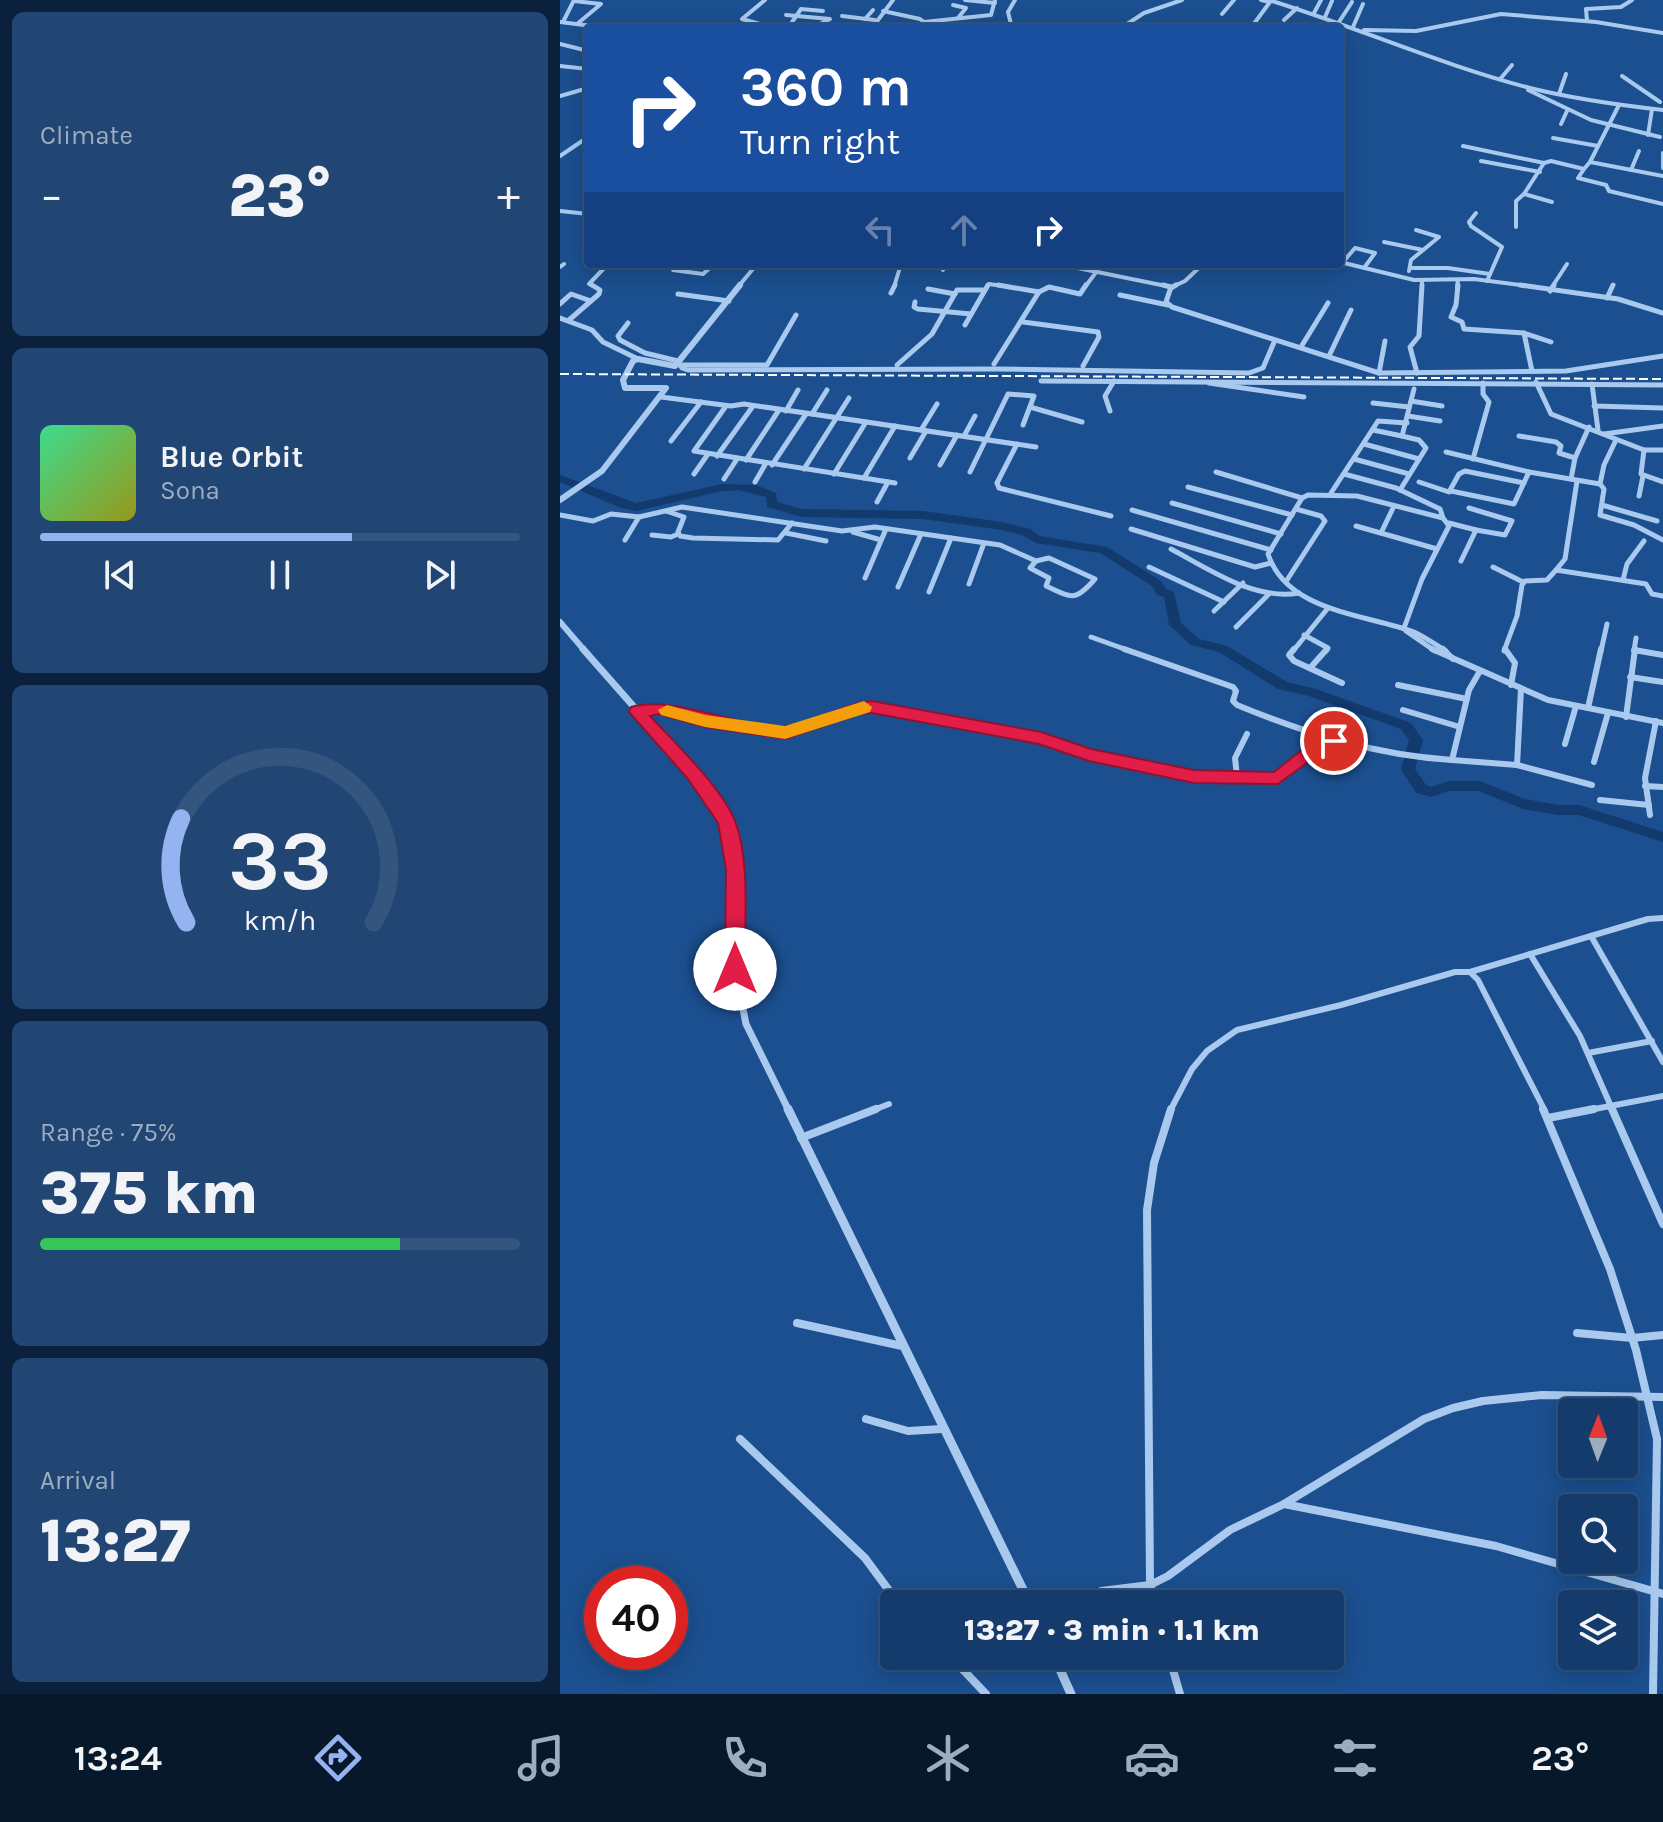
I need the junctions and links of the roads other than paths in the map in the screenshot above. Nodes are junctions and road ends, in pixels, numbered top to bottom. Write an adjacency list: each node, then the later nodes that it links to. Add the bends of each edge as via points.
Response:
1 (574, 0): 19 (street); 38 (street, via 601,4)
2 (765, 0): 39 (street, via 742,19)
3 (893, 0): 24 (street)
4 (965, 0): 11 (street)
5 (1015, 0): 44 (street, via 1008,9)
6 (1182, 0): 45 (street)
7 (1234, 0): 26 (street)
8 (1261, 0): 12 (street)
9 (1321, 0): 25 (street)
10 (1632, 0): 34 (street, via 1621,7 1586,9)
11 (995, 1): 31 (street, via 991,15)
12 (1270, 1): 20 (street); 46 (street)
13 (1332, 1): 30 (street)
14 (1352, 2): 37 (street)
15 (802, 3): 21 (street)
16 (1363, 4): 48 (street)
17 (953, 5): 31 (street, via 966,8)
18 (560, 8): 19 (street)
19 (571, 8): 35 (street)
20 (1297, 8): 25 (street); 33 (street)
21 (801, 9): 23 (street); 28 (street)
22 (873, 10): 32 (street)
23 (823, 11)
24 (883, 11): 36 (street); 43 (street)
25 (1314, 13): 30 (street)
26 (1222, 14)
27 (786, 15): 28 (street)
28 (796, 16): 40 (street); 41 (street, via 830,19)
29 (842, 16): 32 (street)
30 (1325, 17): 37 (street)
31 (958, 18): 36 (street)
32 (865, 19): 43 (street)
33 (1284, 20)
34 (1587, 21): 49 (street, via 1498,14 1421,30); 50 (street)
35 (561, 22): 38 (street)
36 (924, 22)
37 (1339, 22): 48 (street)
38 (577, 24): 47 (street)
39 (760, 24)
40 (791, 24)
41 (820, 24)
42 (843, 24): 43 (street)
43 (874, 24)
44 (1011, 24)
45 (1127, 24)
46 (1254, 24)
47 (584, 25)
48 (1353, 27): 49 (street)
49 (1360, 30): 58 (street)
50 (1663, 33)
51 (560, 44): 52 (street)
52 (584, 50)
53 (1512, 65): 58 (street)
54 (560, 66): 55 (street)
55 (584, 69)
56 (1566, 74): 63 (street)
57 (1622, 76): 65 (street)
58 (1501, 78): 59 (street)
59 (1522, 85): 63 (street); 69 (street)
60 (568, 87): 61 (street)
61 (584, 89)
62 (584, 90): 64 (street)
63 (1559, 94): 66 (street)
64 (560, 96)
65 (1661, 102): 67 (street)
66 (1619, 105): 67 (street); 71 (street)
67 (1654, 109): 68 (street); 72 (street)
68 (1663, 110)
69 (1567, 111): 70 (street); 71 (street)
70 (1561, 124)
71 (1609, 125): 72 (street); 77 (street)
72 (1648, 135): 73 (street)
73 (1660, 137)
74 (1553, 138): 77 (street)
75 (584, 140): 80 (street)
76 (1463, 146): 83 (street)
77 (1598, 146): 82 (street)
78 (1639, 151): 86 (street)
79 (1663, 153): 84 (street)
80 (560, 156)
81 (1481, 161): 87 (street)
82 (1590, 162): 85 (street); 86 (street)
83 (1544, 163): 85 (street); 87 (street)
84 (1663, 168)
85 (1584, 169): 91 (street, via 1578,178)
86 (1631, 170): 88 (street)
87 (1540, 172): 89 (street)
88 (1663, 176)
89 (1524, 194): 90 (street); 95 (street, via 1516,201)
90 (1552, 202)
91 (1663, 204)
92 (562, 208): 93 (street)
93 (584, 213)
94 (1476, 213): 112 (street, via 1471,226 1502,247)
95 (1516, 227)
96 (1416, 230): 98 (street, via 1438,236)
97 (1384, 242): 98 (street)
98 (1425, 250): 109 (street, via 1411,260)
99 (1344, 260): 108 (street, via 1359,247 1375,253)
100 (1344, 263): 108 (street)
101 (1567, 264): 120 (street)
102 (604, 268): 127 (street, via 589,284 600,292)
103 (710, 268): 110 (street, via 703,274)
104 (754, 268): 128 (street)
105 (901, 268): 122 (street)
106 (1090, 268): 111 (street)
107 (1199, 268): 117 (street)
108 (1364, 268): 113 (street)
109 (1410, 268): 112 (street, via 1448,268); 113 (street)
110 (673, 270)
111 (1097, 271): 117 (street); 121 (street, via 1080,294 1045,287)
112 (1489, 278): 114 (street); 120 (street)
113 (1409, 279): 115 (street)
114 (1458, 280): 115 (street); 143 (street, via 1451,317 1464,329)
115 (1422, 281): 157 (street, via 1419,336 1410,347)
116 (1613, 285): 126 (street)
117 (1171, 288): 132 (street)
118 (928, 289): 124 (street)
119 (983, 290): 121 (street, via 992,284); 124 (street, via 961,288); 136 (street)
120 (1550, 291): 126 (street)
121 (1039, 292): 140 (street)
122 (891, 293)
123 (678, 294): 128 (street)
124 (955, 294): 134 (street)
125 (1120, 295): 132 (street)
126 (1607, 298): 135 (street)
127 (591, 301): 131 (street, via 571,294); 139 (street)
128 (729, 301): 151 (street)
129 (915, 302): 134 (street, via 918,309)
130 (1328, 303): 147 (street)
131 (560, 304)
132 (1168, 305): 144 (street)
133 (1351, 310): 148 (street)
134 (945, 312): 136 (street); 153 (street, via 932,334)
135 (1663, 313)
136 (971, 314): 142 (street)
137 (796, 315): 151 (street, via 767,365)
138 (560, 318): 139 (street)
139 (569, 320): 150 (street)
140 (1023, 322): 152 (street); 154 (street, via 1098,332)
141 (628, 323): 151 (street, via 620,340)
142 (965, 325)
143 (1524, 333): 146 (street); 155 (street)
144 (1275, 340): 147 (street); 151 (street, via 1263,368 1249,373 688,370)
145 (1385, 341): 156 (street)
146 (1551, 342)
147 (1301, 347): 148 (street)
148 (1329, 356): 156 (street)
149 (1663, 356): 155 (street, via 1579,370)
150 (638, 359): 151 (street); 168 (street, via 627,371 625,388 666,387)
151 (679, 363)
152 (994, 364)
153 (897, 365)
154 (1083, 366)
155 (1532, 371): 157 (street)
156 (1379, 373): 157 (street)
157 (1417, 373)
158 (1199, 380): 160 (street); 162 (street); 169 (street)
159 (1041, 381): 160 (street)
160 (1114, 381): 182 (street, via 1105,396)
161 (1536, 382): 162 (street); 163 (street); 194 (street, via 1551,414)
162 (1483, 383): 217 (street, via 1489,402)
163 (1592, 384): 164 (street); 178 (street)
164 (1663, 385)
165 (1414, 389): 174 (street)
166 (798, 390): 181 (street)
167 (827, 390): 183 (street)
168 (661, 397): 171 (street); 244 (street, via 602,471)
169 (1304, 397)
170 (849, 398): 186 (street)
171 (701, 402): 175 (street); 203 (street)
172 (1373, 403): 174 (street)
173 (937, 404): 195 (street)
174 (1410, 404): 177 (street); 185 (street)
175 (726, 406): 176 (street); 210 (street, via 694,451)
176 (753, 406): 181 (street); 211 (street)
177 (1442, 406)
178 (1594, 406): 180 (street); 197 (street)
179 (1030, 407): 189 (street); 191 (street); 201 (street, via 1032,394 1006,395)
180 (1663, 408)
181 (782, 410): 183 (street); 218 (street)
182 (1110, 411)
183 (809, 414): 186 (street); 219 (street)
184 (975, 416): 198 (street)
185 (1408, 416): 187 (street); 190 (street)
186 (836, 418): 188 (street); 221 (street)
187 (1440, 421)
188 (866, 422): 192 (street); 226 (street)
189 (1082, 422)
190 (1407, 423): 196 (street, via 1378,421); 199 (street)
191 (1023, 425)
192 (895, 426): 195 (street); 230 (street)
193 (1663, 426): 197 (street)
194 (1589, 427): 197 (street); 213 (street)
195 (924, 430): 198 (street); 212 (street)
196 (1373, 430): 199 (street); 205 (street)
197 (1601, 432): 202 (street)
198 (960, 436): 201 (street); 220 (street)
199 (1402, 436): 216 (street, via 1424,443)
200 (1519, 436): 213 (street, via 1556,442 1559,453)
201 (984, 439): 204 (street); 222 (street)
202 (1616, 440): 207 (street); 237 (street)
203 (671, 441)
204 (1017, 444): 206 (street); 254 (street, via 999,488)
205 (1364, 444): 215 (street); 216 (street)
206 (1036, 447)
207 (1644, 450): 208 (street); 229 (street)
208 (1663, 450)
209 (1446, 452): 217 (street)
210 (708, 454): 211 (street); 225 (street)
211 (717, 456): 214 (street)
212 (910, 458)
213 (1575, 458): 232 (street)
214 (737, 459): 218 (street); 231 (street)
215 (1354, 459): 227 (street); 228 (street)
216 (1419, 459): 228 (street)
217 (1473, 459): 224 (street)
218 (746, 460): 219 (street)
219 (769, 464): 221 (street); 233 (street)
220 (940, 465)
221 (804, 469): 226 (street)
222 (970, 472)
223 (1216, 472): 243 (street)
224 (1529, 472): 232 (street); 236 (street)
225 (694, 474)
226 (834, 474): 230 (street)
227 (1344, 474): 239 (street); 241 (street)
228 (1409, 474): 239 (street)
229 (1643, 476): 235 (street); 242 (street)
230 (864, 478): 245 (street, via 891,482)
231 (724, 479)
232 (1574, 480): 237 (street); 286 (street, via 1565,559)
233 (755, 482)
234 (1419, 482): 240 (street)
235 (1663, 482)
236 (1524, 483): 240 (street, via 1465,471); 240 (street, via 1514,504)
237 (1600, 484): 247 (street)
238 (1188, 487): 252 (street)
239 (1400, 490): 256 (street, via 1440,509)
240 (1451, 491)
241 (1331, 493): 243 (street); 248 (street)
242 (1639, 496)
243 (1302, 498): 252 (street)
244 (560, 499)
245 (877, 502)
246 (1172, 503): 269 (street)
247 (1602, 505): 257 (street); 274 (street, via 1602,516)
248 (1394, 506): 256 (street); 266 (street)
249 (1469, 508): 263 (street, via 1512,521 1505,535)
250 (662, 510): 255 (street); 258 (street, via 691,508); 267 (street, via 684,517)
251 (1132, 510): 280 (street)
252 (1294, 512): 269 (street); 288 (street, via 1325,521)
253 (560, 515): 255 (street, via 593,521 611,514)
254 (1111, 516)
255 (639, 517): 272 (street)
256 (1443, 518): 259 (street)
257 (1657, 521)
258 (792, 523): 264 (street); 265 (street)
259 (1449, 523): 263 (street); 279 (street)
260 (1356, 526): 266 (street)
261 (886, 529): 264 (street); 268 (street); 273 (street)
262 (1131, 529): 283 (street, via 1255,567)
263 (1476, 530): 282 (street)
264 (849, 531): 273 (street)
265 (786, 533): 267 (street, via 778,540 725,541); 275 (street)
266 (1381, 533): 279 (street)
267 (678, 534): 270 (street)
268 (921, 534): 271 (street); 293 (street)
269 (1281, 534): 280 (street)
270 (652, 535)
271 (951, 538): 277 (street); 294 (street)
272 (625, 540)
273 (881, 540): 287 (street)
274 (1663, 540)
275 (826, 541)
276 (1644, 541): 289 (street, via 1627,564)
277 (984, 543): 281 (street); 292 (street)
278 (1171, 549): 291 (street)
279 (1437, 549): 304 (street)
280 (1271, 550): 283 (street)
281 (1036, 561): 281 (street, via 1049,558 1095,579 1078,597 1071,597 1046,586 1049,578 1030,568)
282 (1461, 561)
283 (1271, 563): 288 (street)
284 (1149, 567): 298 (street)
285 (1493, 567): 290 (street)
286 (1556, 570): 289 (street); 290 (street, via 1547,580)
287 (865, 578)
288 (1287, 580): 295 (street)
289 (1623, 580): 297 (street, via 1649,585 1652,594)
290 (1523, 582): 316 (street, via 1504,651 1515,663)
291 (1243, 583): 296 (street); 298 (street)
292 (969, 584)
293 (898, 587)
294 (929, 592)
295 (1299, 593): 296 (street); 299 (street)
296 (1268, 595): 303 (street)
297 (1663, 596)
298 (1224, 602): 300 (street)
299 (1328, 608): 304 (street); 305 (street)
300 (1214, 611)
301 (560, 622): 322 (street)
302 (1607, 624): 320 (street)
303 (1236, 627)
304 (1404, 628): 311 (street, via 1432,649)
305 (1304, 635): 310 (street, via 1289,655); 310 (street, via 1328,648)
306 (1091, 637): 328 (street, via 1233,687 1237,705)
307 (1636, 638): 308 (street)
308 (1634, 650): 309 (street); 312 (street)
309 (1663, 655)
310 (1310, 668): 314 (street)
311 (1480, 671): 316 (street); 318 (street)
312 (1630, 677): 313 (street); 324 (street)
313 (1663, 682)
314 (1342, 683)
315 (1398, 685): 318 (street)
316 (1511, 685): 317 (street)
317 (1521, 689): 319 (street); 332 (street)
318 (1467, 699): 326 (street)
319 (1576, 706): 320 (street); 329 (street)
320 (1588, 708): 323 (street)
321 (1403, 710): 326 (street)
322 (637, 712): 333 (street, via 659,708 785,733 872,707 1051,741 1160,771); 351 (street, via 694,775 726,822 735,869 735,969 741,1010)
323 (1608, 713): 324 (street); 331 (street)
324 (1626, 717): 325 (street)
325 (1659, 722): 335 (street)
326 (1460, 727): 330 (street)
327 (1247, 734): 333 (street, via 1235,758)
328 (1328, 739): 330 (street, via 1406,757); 333 (street, via 1278,778)
329 (1565, 744)
330 (1452, 760): 332 (street)
331 (1594, 762)
332 (1517, 765): 334 (street)
333 (1237, 776)
334 (1592, 785)
335 (1645, 786): 336 (street); 338 (street)
336 (1663, 787)
337 (1600, 800): 338 (street)
338 (1649, 805): 339 (street)
339 (1650, 815)
340 (1663, 918): 341 (street)
341 (1591, 936): 342 (street); 344 (street)
342 (1530, 954): 343 (street); 345 (street)
343 (1470, 972): 350 (street); 364 (street, via 1249,1026 1207,1051 1185,1081 1150,1171 1147,1210)
344 (1652, 1041): 345 (street); 346 (street)
345 (1588, 1053): 349 (street)
346 (1663, 1062)
347 (1663, 1096): 349 (street)
348 (889, 1104): 351 (street)
349 (1613, 1106): 350 (street); 352 (street)
350 (1548, 1118): 356 (street, via 1610,1269)
351 (801, 1138): 357 (street)
352 (1662, 1218)
353 (797, 1323): 357 (street)
354 (1577, 1333): 356 (street)
355 (1663, 1335): 356 (street)
356 (1632, 1338): 358 (street)
357 (902, 1346): 361 (street)
358 (1647, 1397): 359 (street); 363 (street, via 1518,1394 1443,1411); 369 (street, via 1657,1439)
359 (1663, 1397)
360 (866, 1419): 361 (street, via 897,1430)
361 (942, 1429): 366 (street)
362 (740, 1439): 365 (street, via 865,1558)
363 (1284, 1504): 364 (street, via 1230,1530); 369 (street, via 1496,1546)
364 (1150, 1585): 367 (street); 368 (street)
365 (889, 1590)
366 (1023, 1590)
367 (1109, 1590)
368 (1151, 1590)
369 (1659, 1592): 370 (street)
370 (1658, 1636): 377 (street)
371 (965, 1670): 374 (street)
372 (1060, 1670): 375 (street)
373 (1173, 1670): 376 (street)
374 (986, 1694)
375 (1071, 1694)
376 (1180, 1694)
377 (1653, 1694)

